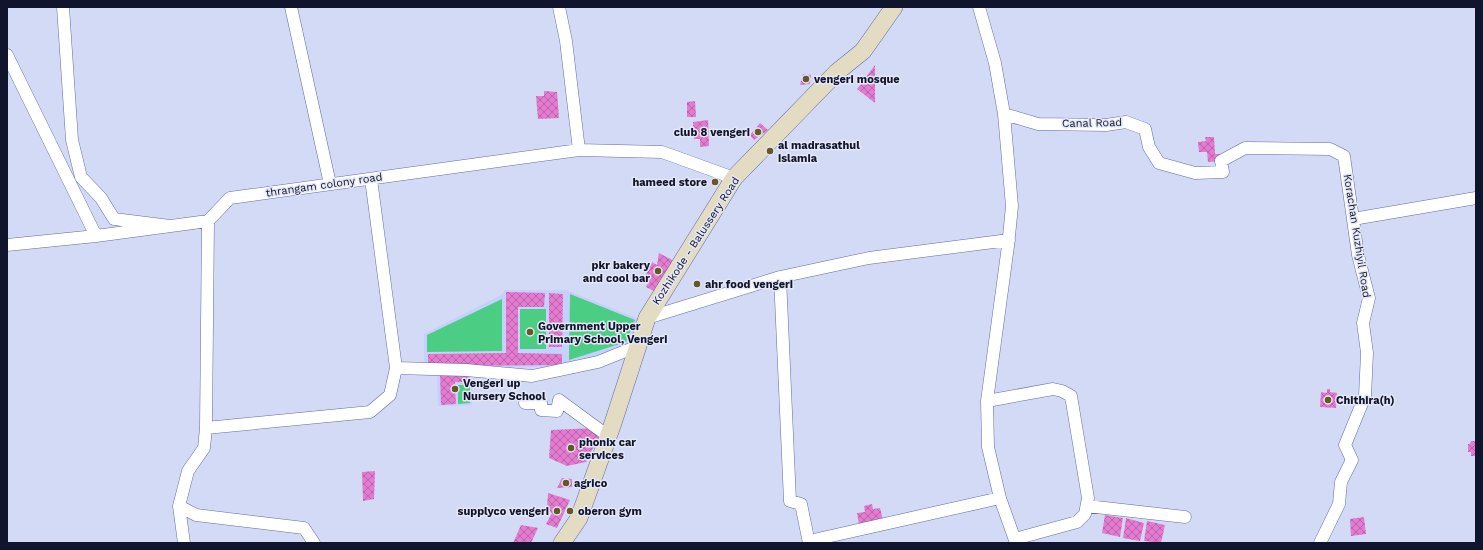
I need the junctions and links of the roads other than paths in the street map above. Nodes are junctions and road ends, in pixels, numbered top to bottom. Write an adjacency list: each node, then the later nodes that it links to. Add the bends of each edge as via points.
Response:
1 (63, 7): 16 (street, via 72,140 81,177 101,198 114,219)
2 (292, 7): 12 (street)
3 (559, 7): 8 (street, via 566,41)
4 (894, 7): 10 (main road, Kozhikode - Balussery Road, via 863,51 837,72)
5 (978, 7): 7 (street, via 995,63)
6 (7, 55): 17 (street)
7 (1004, 114): 9 (street, Canal Road, via 1038,124 1090,125 1126,122 1145,129 1149,147 1160,163 1195,173 1223,172 1221,161 1245,148 1330,149); 18 (street, via 1012,206)
8 (579, 150): 10 (street, thrangam colony road, via 662,152); 11 (street, thrangam colony road)
9 (1344, 156): 14 (street, Korachan Kuzhiyil Road)
10 (734, 178): 21 (main road, Kozhikode - Balussery Road)
11 (371, 179): 12 (street, thrangam colony road); 23 (street)
12 (330, 184): 15 (street, thrangam colony road, via 230,198)
13 (1476, 198): 14 (street)
14 (1353, 219): 37 (street, Korachan Kuzhiyil Road, via 1358,255 1369,298 1363,323 1367,353 1365,396 1345,445 1352,460 1341,482 1339,504)
15 (208, 221): 16 (street); 26 (street)
16 (170, 226): 17 (street)
17 (96, 236): 19 (street)
18 (1009, 240): 20 (street, via 869,258); 24 (street)
19 (7, 245)
20 (780, 277): 21 (street); 33 (street, via 790,501 801,504)
21 (647, 318): 22 (main road, Kozhikode - Balussery Road)
22 (638, 346): 23 (street, via 598,362 532,376 466,370); 27 (main road, Kozhikode - Balussery Road)
23 (396, 368): 26 (street, via 390,395 370,412)
24 (987, 401): 28 (street, via 988,447); 30 (street, via 1053,390 1071,396)
25 (525, 403): 27 (street, via 541,403 541,410 557,411 559,400)
26 (206, 428): 29 (street, via 204,448 188,471)
27 (608, 436): 36 (main road, Kozhikode - Balussery Road, via 579,518)
28 (1000, 498): 32 (street); 33 (street)
29 (179, 506): 34 (street); 35 (street, via 196,515 304,528)
30 (1088, 506): 31 (street); 32 (street, via 1085,514 1077,522)
31 (1185, 517)
32 (1015, 541)
33 (809, 542)
34 (184, 543)
35 (314, 543)
36 (562, 543)
37 (1320, 543)

